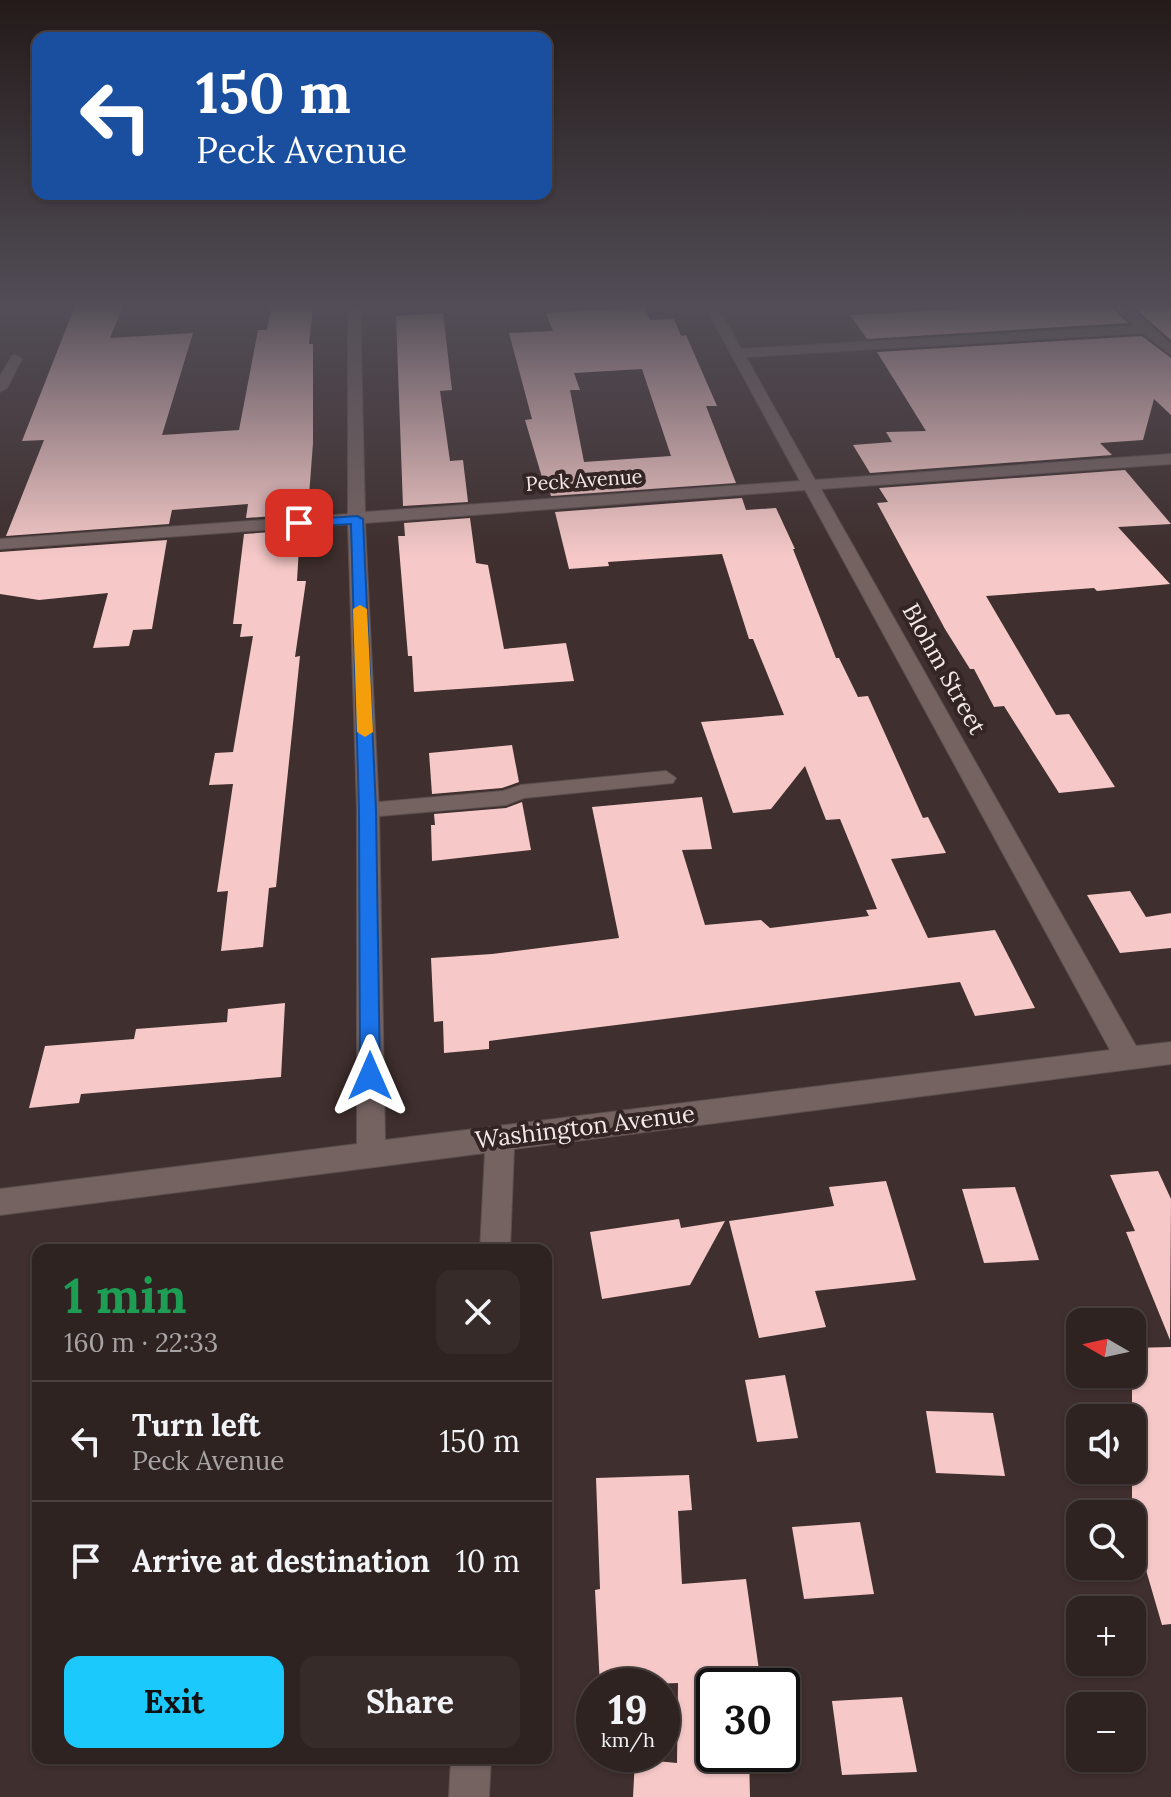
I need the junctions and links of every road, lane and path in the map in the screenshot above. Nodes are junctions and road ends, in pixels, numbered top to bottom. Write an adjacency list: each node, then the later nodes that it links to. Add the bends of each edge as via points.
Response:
1 (355, 389): 5 (street)
2 (757, 389): 4 (street, Blohm Street)
3 (1171, 459): 4 (street, Peck Avenue)
4 (812, 484): 5 (street, Peck Avenue); 10 (street, Blohm Street)
5 (357, 519): 6 (street, Peck Avenue); 8 (street)
6 (0, 544)
7 (666, 778): 8 (lane)
8 (368, 810): 12 (street)
9 (1171, 1053): 10 (street, Washington Avenue)
10 (1129, 1059): 11 (street, Washington Avenue)
11 (500, 1137): 12 (street, Washington Avenue); 14 (street)
12 (371, 1154): 13 (street, Washington Avenue)
13 (0, 1202)
14 (495, 1244)
15 (471, 1764): 16 (street)
16 (469, 1797)

